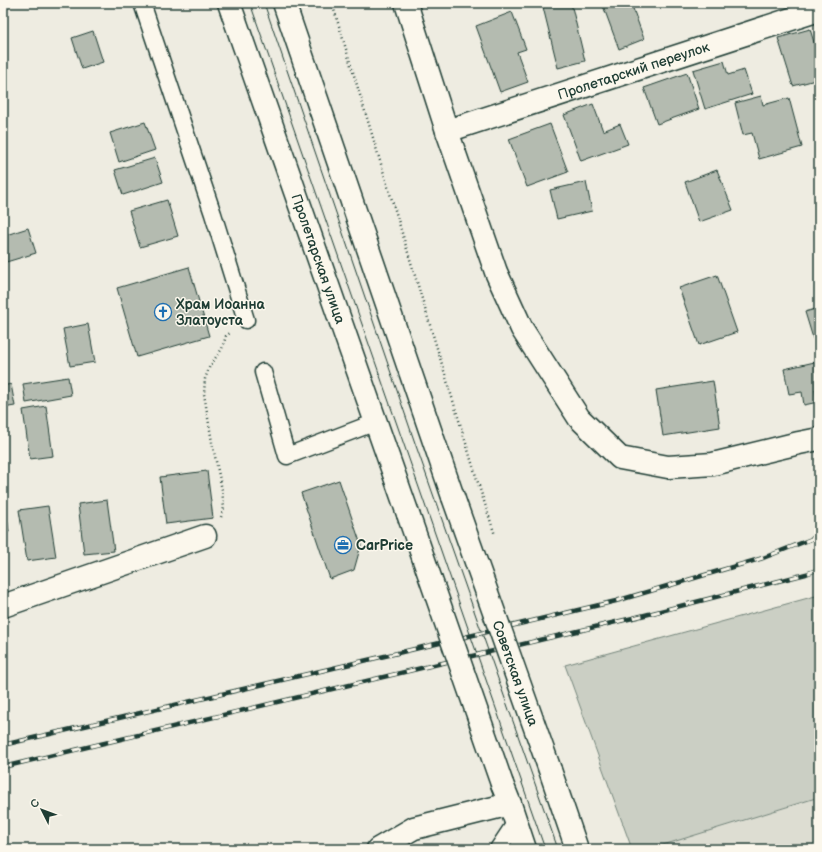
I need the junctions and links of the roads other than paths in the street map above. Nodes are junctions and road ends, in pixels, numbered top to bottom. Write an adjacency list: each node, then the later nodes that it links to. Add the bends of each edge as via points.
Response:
1 (142, 3): 7 (lane)
2 (228, 3): 9 (main road, Пролетарская улица)
3 (284, 3): 17 (main road, Советская улица, bridge)
4 (406, 3): 6 (main road)
5 (819, 10): 6 (main road, Пролетарский переулок)
6 (447, 132): 10 (main road, via 496,272 522,329 579,418 620,458 668,467 713,464)
7 (246, 320)
8 (263, 372): 9 (lane, via 287,456)
9 (376, 422): 13 (main road, Пролетарская улица, bridge)
10 (819, 439)
11 (205, 536): 12 (main road)
12 (3, 606)
13 (513, 813): 14 (main road, via 414,828); 15 (lane); 16 (main road)
14 (378, 849)
15 (498, 849)
16 (525, 849)
17 (577, 849)

